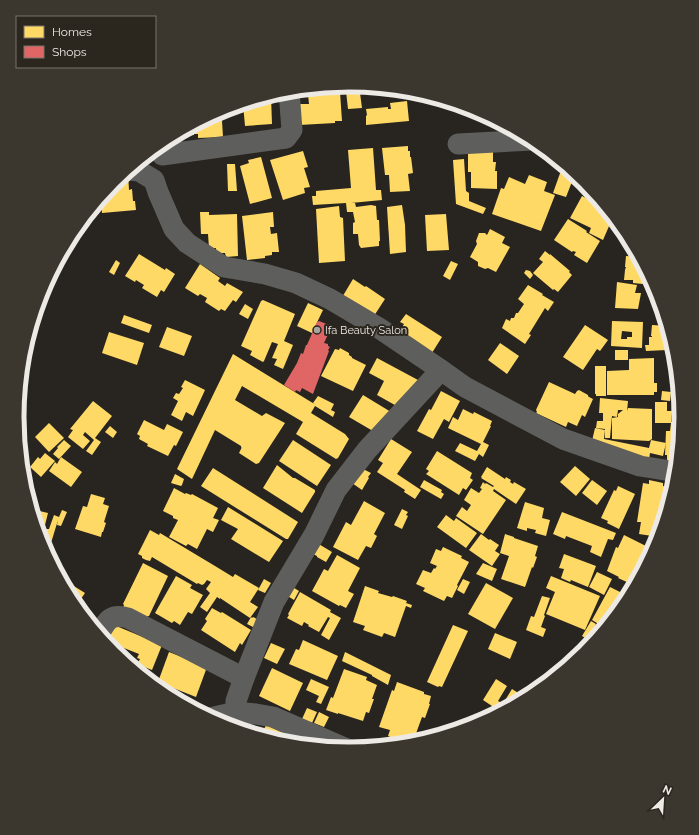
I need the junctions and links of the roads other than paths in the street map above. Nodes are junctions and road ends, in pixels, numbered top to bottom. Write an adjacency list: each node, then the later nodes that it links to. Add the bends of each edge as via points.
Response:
1 (290, 98): 4 (street, via 292,130 286,138)
2 (520, 141): 3 (street)
3 (458, 144)
4 (167, 149)
5 (161, 152): 7 (street)
6 (137, 171): 7 (street)
7 (154, 180): 8 (street, via 174,229 192,247 224,267 266,274 296,283 330,299)
8 (441, 370): 9 (street, via 465,387 563,440 640,466); 11 (street, via 367,450 336,490 314,535 274,602)
9 (670, 471)
10 (102, 629): 11 (street, via 109,618 128,618)
11 (244, 678): 12 (street, via 236,701)
12 (236, 712): 13 (street); 14 (street, via 273,716)
13 (220, 716)
14 (331, 742)

